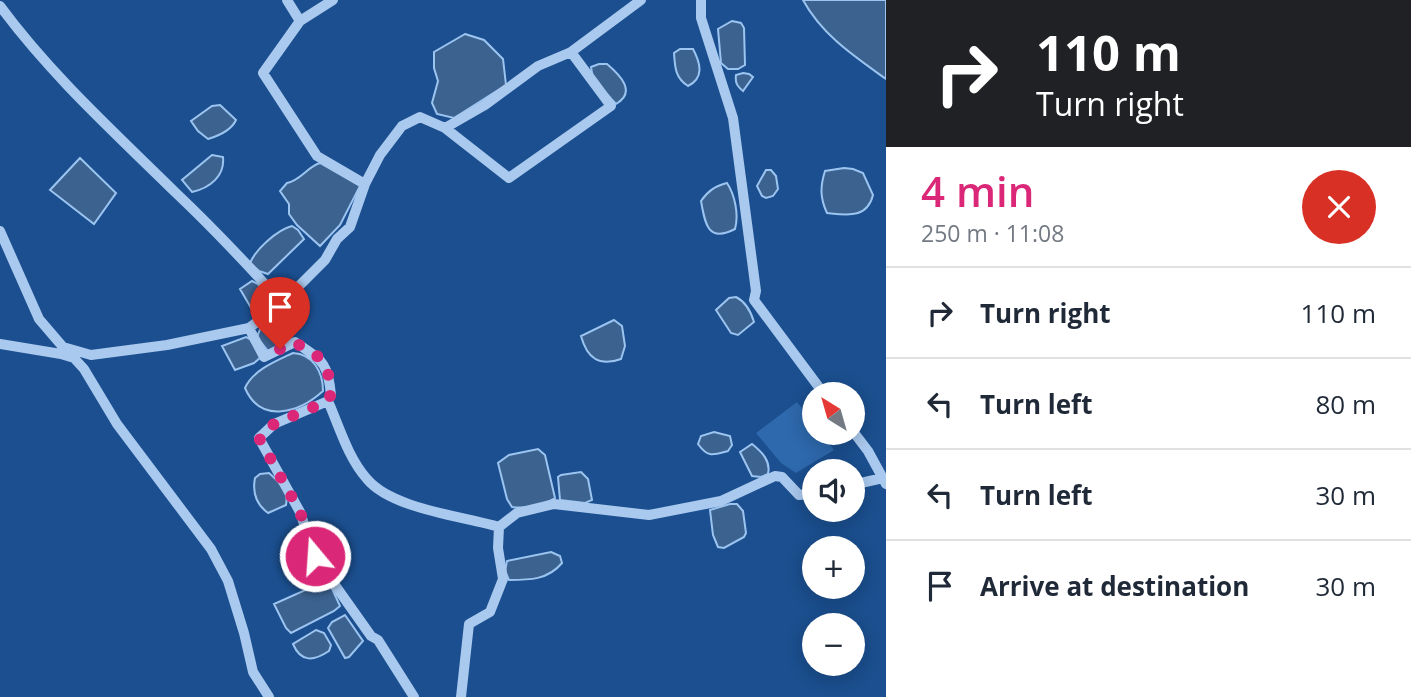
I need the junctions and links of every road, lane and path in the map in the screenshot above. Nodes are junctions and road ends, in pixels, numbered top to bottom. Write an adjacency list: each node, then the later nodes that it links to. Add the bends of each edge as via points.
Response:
1 (287, 0): 6 (street)
2 (333, 0): 6 (street)
3 (641, 0): 7 (street)
4 (701, 0): 14 (street, via 701,18 733,118 754,300)
5 (0, 6): 11 (street, via 26,41 111,132 225,241)
6 (300, 21): 9 (street, via 263,73 317,156)
7 (571, 52): 8 (street, via 538,66); 8 (street, via 611,106 509,178)
8 (445, 128): 9 (street, via 420,117 402,126)
9 (365, 184): 11 (street, via 350,227)
10 (0, 232): 12 (street, via 39,319 63,347 91,355)
11 (282, 303): 12 (street)
12 (249, 328): 15 (street, via 264,356 295,342 313,352 327,373)
13 (0, 344): 21 (street, via 61,354 85,369 117,424 211,549 228,581 253,672)
14 (815, 382)
15 (328, 401): 20 (street, via 368,481 393,498); 22 (street, via 274,424 259,438 300,512 315,556)
16 (863, 445): 17 (street)
17 (885, 481): 18 (street)
18 (865, 483)
19 (802, 495): 20 (street, via 775,476 721,501 649,515 554,504 517,513)
20 (499, 527): 23 (street, via 502,579 490,612 469,624)
21 (269, 697)
22 (414, 697)
23 (461, 697)

